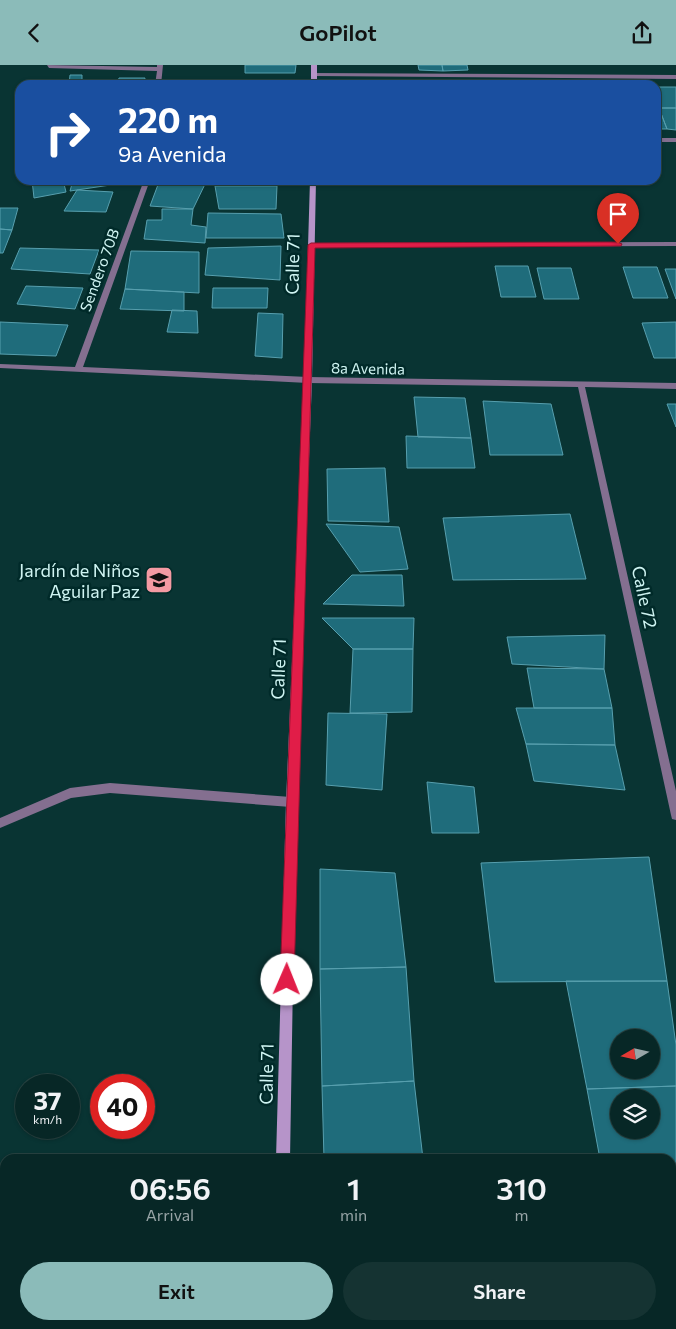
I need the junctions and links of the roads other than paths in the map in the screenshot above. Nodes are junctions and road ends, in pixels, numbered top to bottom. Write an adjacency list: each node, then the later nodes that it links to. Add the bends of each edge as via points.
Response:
1 (314, 65): 4 (street)
2 (49, 66): 3 (street)
3 (159, 67): 6 (street)
4 (314, 74): 5 (street); 7 (street)
5 (676, 77)
6 (158, 80)
7 (314, 80)
8 (661, 140): 9 (street)
9 (676, 140)
10 (144, 185): 15 (street, Sendero 70B)
11 (313, 185): 13 (street, Calle 71)
12 (676, 244): 13 (street)
13 (311, 245): 16 (street, Calle 71)
14 (0, 367): 15 (street, 8a Avenida)
15 (78, 370): 16 (street, 8a Avenida)
16 (308, 381): 17 (street, 8a Avenida); 19 (street, Calle 71)
17 (581, 385): 18 (street, 8a Avenida); 20 (street, Calle 72)
18 (676, 386)
19 (291, 802): 21 (street, via 110,788 70,793); 22 (street, Calle 71)
20 (676, 815)
21 (0, 823)
22 (283, 1154)

